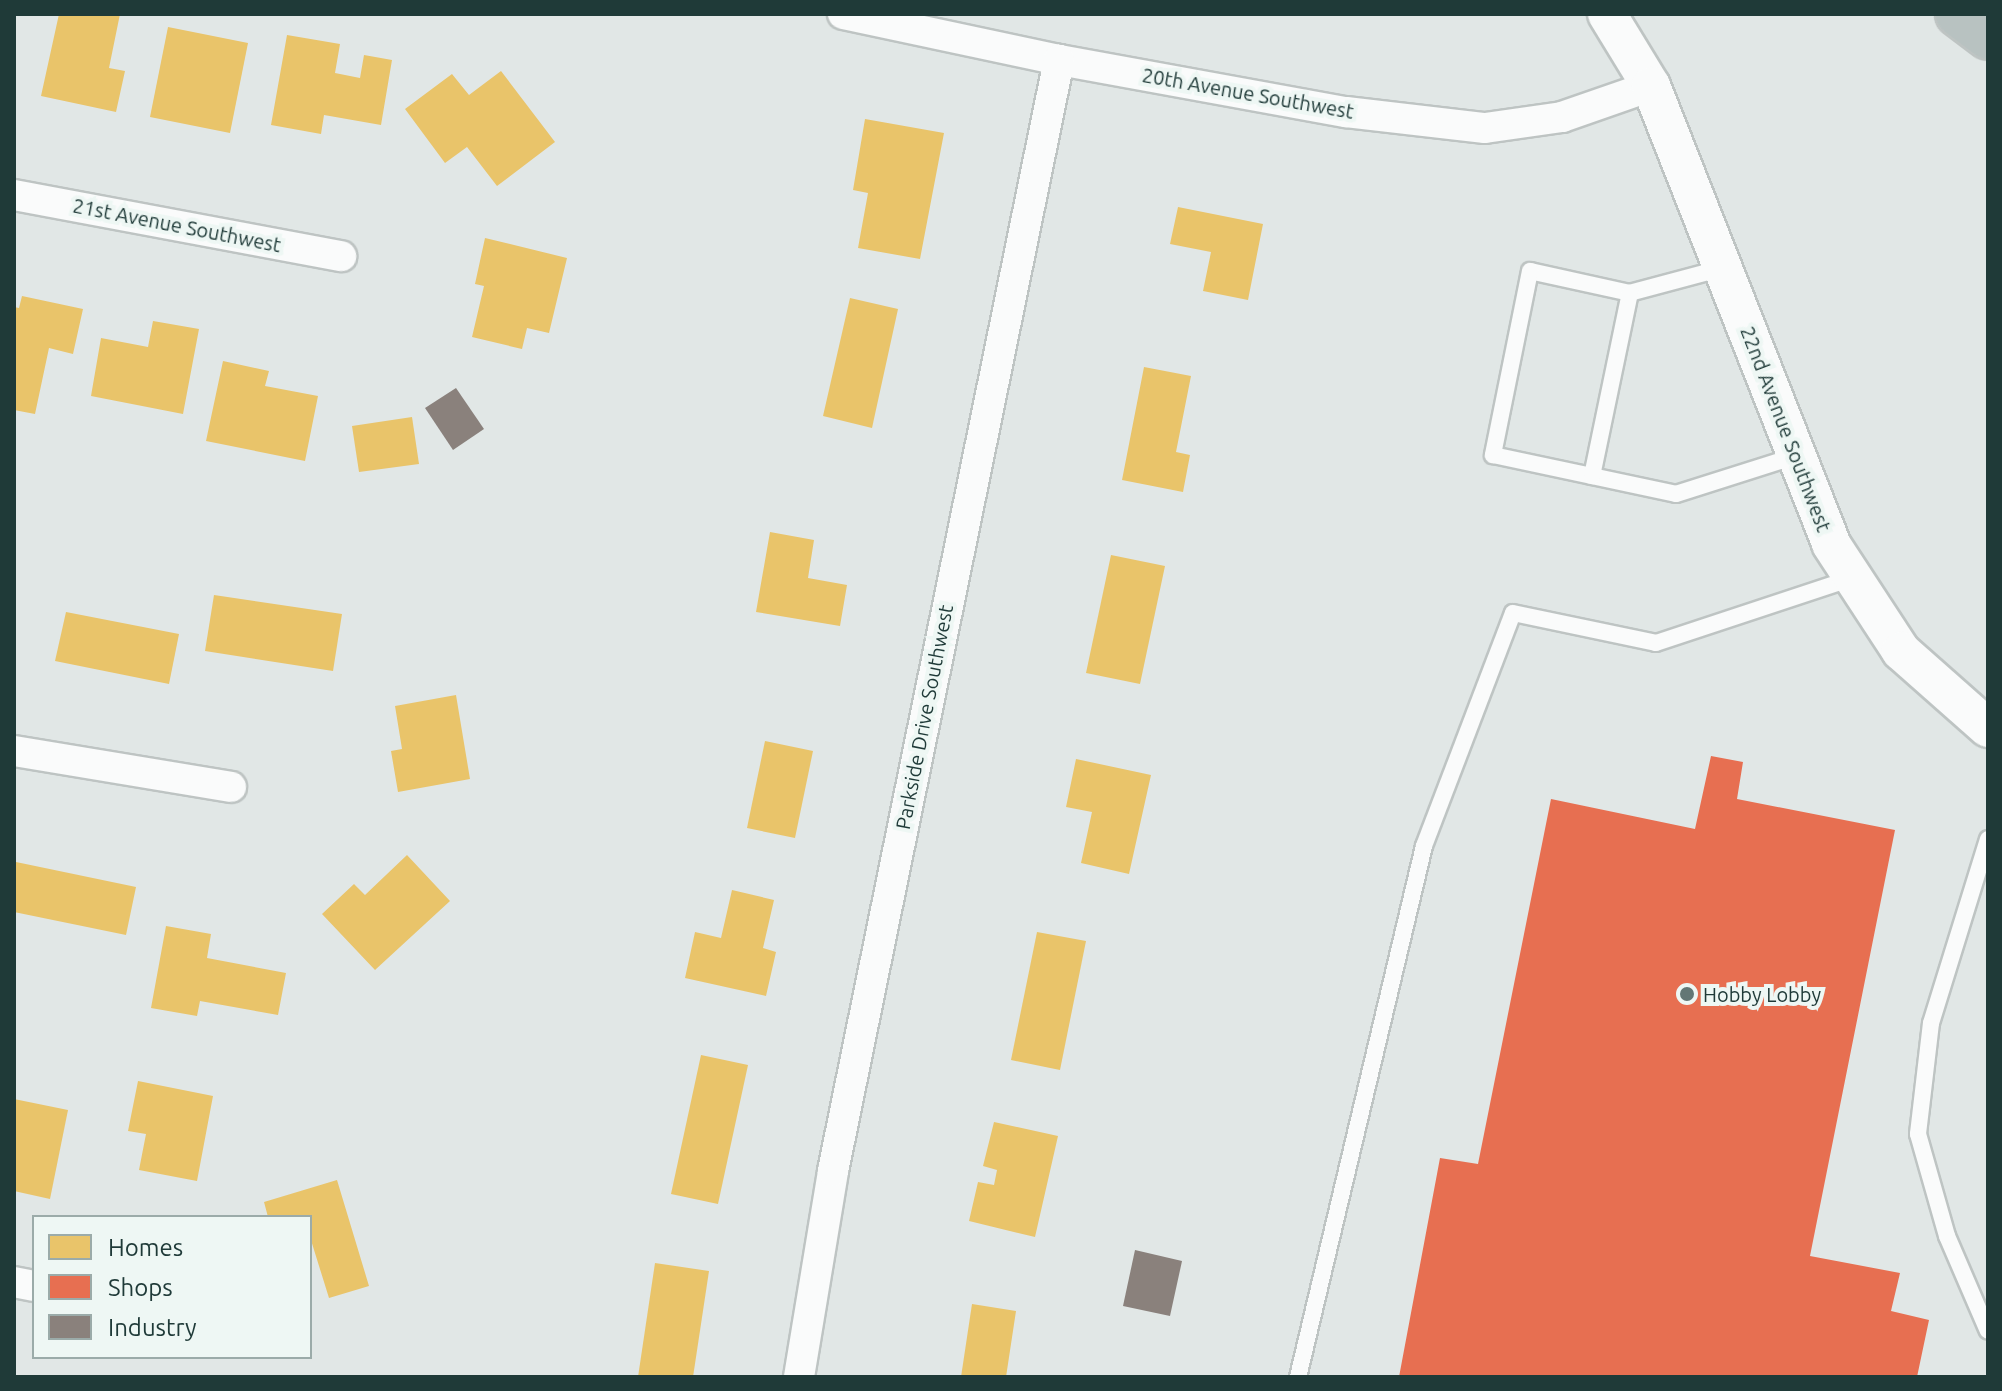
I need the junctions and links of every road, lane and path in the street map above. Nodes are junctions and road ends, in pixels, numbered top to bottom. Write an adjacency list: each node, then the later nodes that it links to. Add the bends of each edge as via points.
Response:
1 (843, 14): 5 (street, 20th Avenue Southwest)
2 (1607, 14): 6 (street, 22nd Avenue Southwest)
3 (1958, 14): 4 (highway)
4 (1988, 37)
5 (1059, 60): 6 (street, 20th Avenue Southwest, via 1346,112 1485,128 1562,117); 19 (street, Parkside Drive Southwest, via 836,1156)
6 (1651, 86): 9 (street, 22nd Avenue Southwest)
7 (14, 195): 8 (street, 21st Avenue Southwest)
8 (341, 256)
9 (1723, 268): 10 (lane); 11 (street, 22nd Avenue Southwest)
10 (1630, 293): 12 (lane); 12 (lane, via 1530,271 1493,455)
11 (1797, 456): 12 (lane, via 1676,494); 13 (street, 22nd Avenue Southwest, via 1831,544)
12 (1592, 476)
13 (1853, 578): 14 (street, 22nd Avenue Southwest, via 1901,651); 20 (lane, via 1656,643 1513,613 1424,846)
14 (1988, 728)
15 (14, 751): 16 (street)
16 (231, 787)
17 (1988, 839): 18 (lane, via 1931,1023 1918,1134 1947,1236)
18 (1988, 1331)
19 (799, 1377)
20 (1298, 1377)

